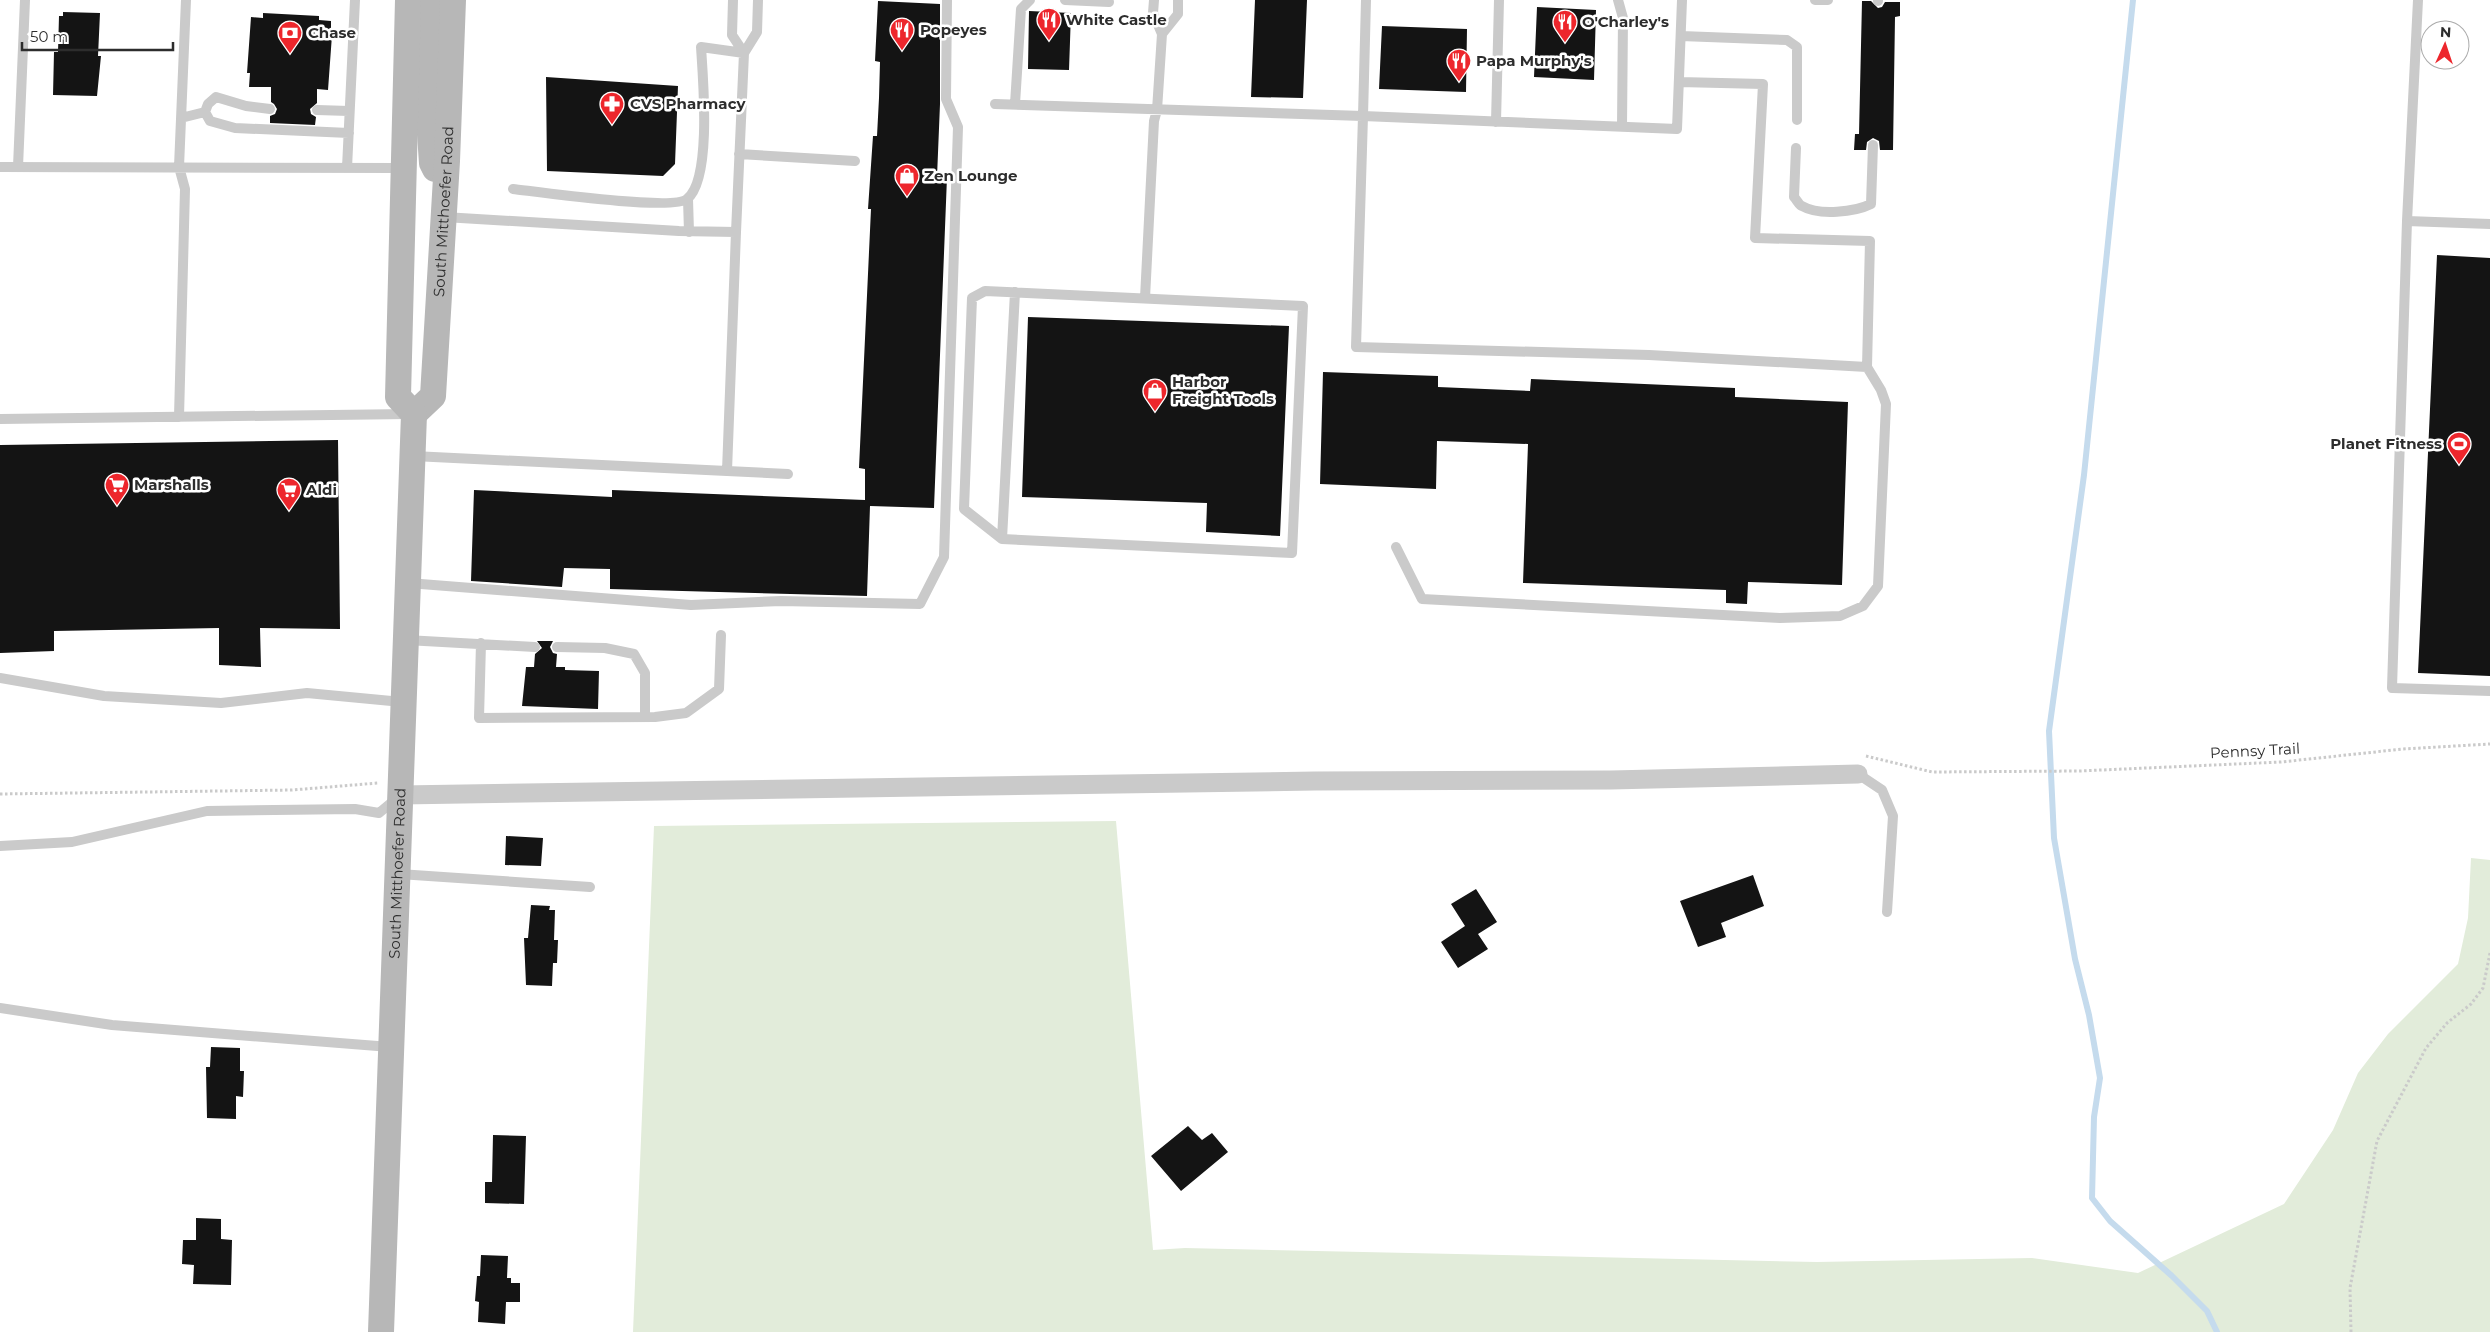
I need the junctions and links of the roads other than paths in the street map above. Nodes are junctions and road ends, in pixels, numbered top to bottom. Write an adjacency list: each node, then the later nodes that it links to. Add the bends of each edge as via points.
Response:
1 (25, 0): 44 (lane)
2 (186, 0): 34 (lane)
3 (354, 0): 31 (lane)
4 (408, 0): 47 (main road)
5 (428, 0): 48 (main road, via 426,75 432,163)
6 (453, 0): 48 (main road, South Mitthoefer Road)
7 (733, 0): 24 (lane, via 732,35)
8 (758, 0): 24 (lane, via 757,32)
9 (947, 0): 67 (lane, via 946,99 958,127 944,557 920,604 781,601 691,605)
10 (1030, 0): 27 (lane, via 1021,9)
11 (1065, 0): 21 (lane)
12 (1154, 0): 22 (lane, via 1153,13)
13 (1178, 0): 22 (lane, via 1178,14)
14 (1366, 0): 33 (lane)
15 (1498, 0): 36 (lane)
16 (1618, 0): 37 (lane, via 1623,18)
17 (1682, 0): 23 (lane)
18 (1815, 0): 19 (lane)
19 (1828, 0)
20 (2418, 0): 52 (lane)
21 (1109, 2)
22 (1162, 34): 30 (lane)
23 (1681, 36): 25 (lane); 35 (lane, via 1787,40 1797,47)
24 (744, 53): 41 (lane); 50 (lane, via 700,47 705,108 699,183)
25 (1679, 82): 37 (lane, via 1677,129); 58 (lane, via 1763,84 1755,238 1870,241)
26 (995, 104): 27 (lane)
27 (1015, 104): 30 (lane)
28 (270, 109): 32 (lane, via 216,97)
29 (317, 110): 31 (lane)
30 (1157, 110): 33 (lane); 57 (lane)
31 (349, 111): 38 (lane)
32 (205, 112): 34 (lane); 38 (lane, via 210,122 235,128)
33 (1363, 116): 36 (lane); 58 (lane, via 1356,347 1649,355)
34 (181, 118): 45 (lane)
35 (1797, 120)
36 (1496, 122): 37 (lane)
37 (1622, 126)
38 (349, 133): 46 (lane)
39 (1873, 145): 40 (lane, via 1871,204 1858,210 1826,212 1802,206 1794,197)
40 (1796, 148)
41 (739, 154): 42 (lane); 55 (lane)
42 (856, 161)
43 (0, 167): 44 (lane)
44 (18, 167): 45 (lane)
45 (180, 167): 46 (lane); 60 (lane, via 185,189)
46 (347, 168): 47 (lane)
47 (402, 168): 59 (main road, via 398,397)
48 (446, 190): 51 (main road, South Mitthoefer Road)
49 (513, 190): 50 (lane, via 638,202 680,203)
50 (688, 199): 54 (lane)
51 (444, 217): 54 (lane); 59 (main road, South Mitthoefer Road, via 433,396)
52 (2407, 222): 53 (lane); 74 (lane, via 2392,688)
53 (2490, 224)
54 (689, 232): 55 (lane)
55 (736, 232): 63 (lane)
56 (1015, 292): 57 (lane); 65 (lane); 65 (lane, via 985,290 972,298 964,509)
57 (1145, 298): 65 (lane, via 1304,306 1292,553)
58 (1867, 367): 66 (lane, via 1886,404 1878,586 1863,606 1840,616 1780,618 1422,598)
59 (414, 414): 60 (lane); 62 (main road, South Mitthoefer Road)
60 (179, 417): 61 (lane)
61 (0, 419)
62 (412, 456): 63 (lane); 67 (main road, South Mitthoefer Road)
63 (727, 471): 64 (lane)
64 (788, 474)
65 (1002, 539)
66 (1396, 547)
67 (407, 583): 69 (main road, South Mitthoefer Road)
68 (721, 635): 76 (lane, via 719,690 686,713)
69 (405, 640): 70 (lane); 75 (main road, South Mitthoefer Road)
70 (481, 643): 71 (lane); 76 (lane, via 479,718)
71 (535, 647)
72 (557, 647): 76 (lane, via 605,648 634,654 645,673)
73 (0, 678): 75 (lane, via 104,696 221,703 306,693)
74 (2490, 691)
75 (403, 702): 78 (main road, South Mitthoefer Road)
76 (646, 717)
77 (1858, 774): 78 (street); 82 (lane, via 1882,790 1893,816)
78 (401, 795): 79 (lane, via 379,812 356,809 208,811 72,842); 80 (main road, South Mitthoefer Road)
79 (0, 846)
80 (398, 874): 81 (lane); 84 (main road, South Mitthoefer Road)
81 (590, 887)
82 (1887, 912)
83 (0, 1008): 84 (lane, via 112,1025)
84 (391, 1047): 85 (main road, South Mitthoefer Road)
85 (381, 1332)

